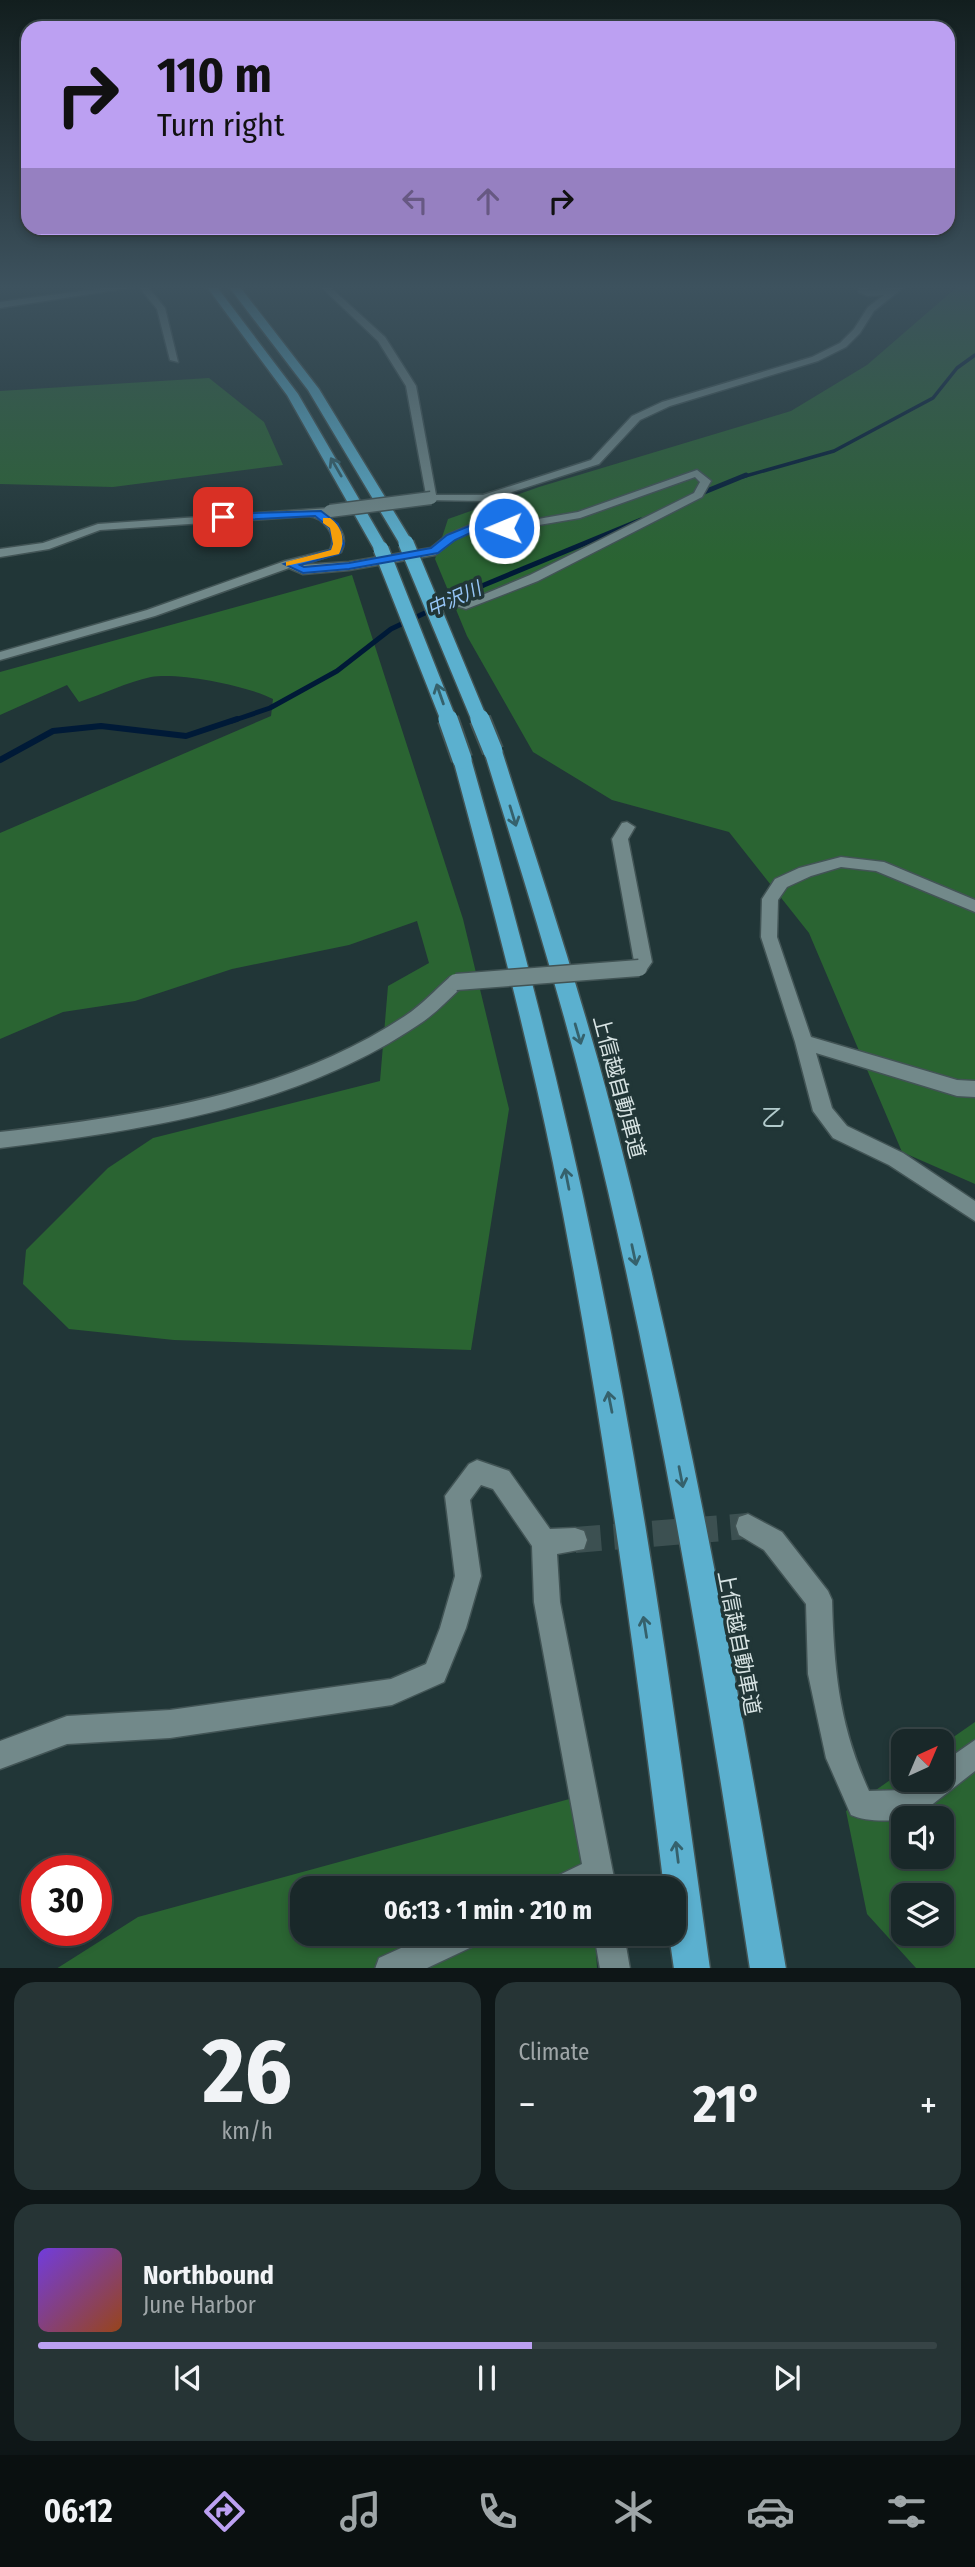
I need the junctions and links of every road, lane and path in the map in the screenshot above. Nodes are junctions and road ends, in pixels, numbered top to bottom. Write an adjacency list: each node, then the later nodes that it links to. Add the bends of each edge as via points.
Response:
1 (281, 379): 29 (highway, one-way to 1, bridge, via 610,1402 564,1161 515,951 462,759 430,668 381,549)
2 (305, 379): 30 (highway, 上信越自動車道, one-way to 30, bridge, via 406,544 493,751 554,948 612,1158 673,1435 734,1757)
3 (407, 379): 5 (street)
4 (749, 379): 5 (street, via 636,418 595,462 484,498)
5 (431, 498): 6 (street, bridge)
6 (272, 513): 7 (street, via 98,527 44,546); 8 (street, via 317,513 335,527 335,552)
7 (0, 553)
8 (289, 564): 9 (street, via 303,570 349,566 435,551 451,537 479,525 504,528 557,519 621,502 697,472 706,481 698,495 534,578); 10 (street, via 151,613)
9 (462, 606)
10 (0, 656)
11 (627, 827): 15 (street, bridge, via 620,839 643,962 639,968 456,982 412,1020 321,1070 258,1094 73,1131)
12 (975, 906): 13 (street, via 878,866 841,862 781,883 770,899 769,937)
13 (804, 1042): 14 (street, via 957,1088); 16 (street, via 823,1111 840,1132 896,1160)
14 (975, 1089)
15 (0, 1140)
16 (975, 1212)
17 (748, 1526): 23 (street, via 773,1541 819,1600 821,1674 841,1758 861,1805 910,1804)
18 (575, 1540): 19 (street)
19 (544, 1542): 21 (street, via 501,1479 477,1472 457,1496 468,1576 435,1673 392,1692 170,1724 67,1730); 24 (street, via 547,1602)
20 (975, 1754): 22 (street)
21 (0, 1755)
22 (954, 1770)
23 (926, 1792)
24 (599, 1876)
25 (439, 1946): 27 (street)
26 (611, 1946): 28 (street)
27 (392, 1968)
28 (615, 1968)
29 (692, 1968)
30 (768, 1968)

